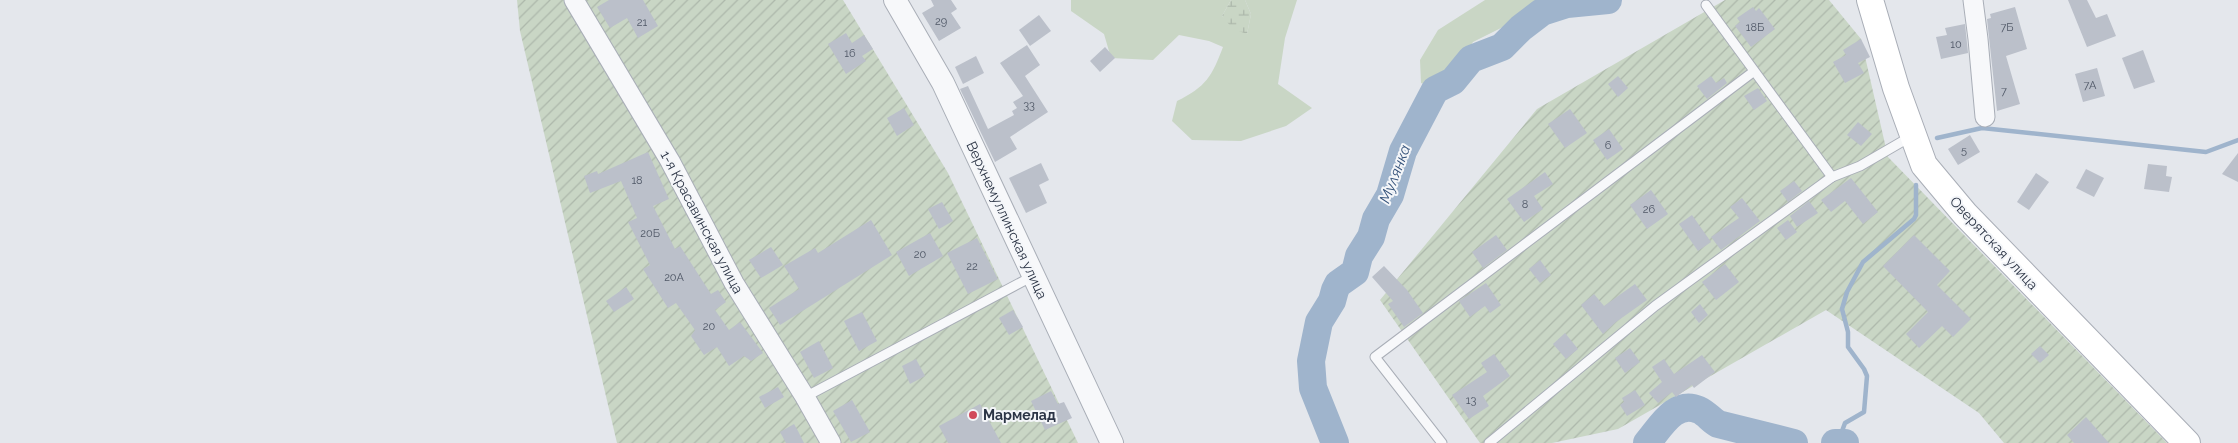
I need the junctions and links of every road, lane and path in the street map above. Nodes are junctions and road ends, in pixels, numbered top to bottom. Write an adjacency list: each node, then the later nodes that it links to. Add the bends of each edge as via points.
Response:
1 (574, 0): 11 (street, 1-я Красавинская улица, via 670,161 734,283)
2 (895, 0): 10 (street, Верхнемуллинская улица, via 943,83)
3 (1870, 0): 8 (main road, Оверятская улица)
4 (1972, 0): 7 (street)
5 (1706, 5): 6 (lane)
6 (1753, 72): 9 (lane); 14 (lane, via 1375,357)
7 (1985, 117)
8 (1914, 136): 9 (lane, via 1860,166); 16 (main road, Оверятская улица, via 1924,165 1965,214)
9 (1832, 177): 15 (lane, via 1656,306)
10 (1034, 276): 11 (lane); 13 (street, Верхнемуллинская улица)
11 (805, 398): 12 (street, 1-я Красавинская улица)
12 (830, 443)
13 (1112, 443)
14 (1442, 443)
15 (1489, 443)
16 (2187, 443)

